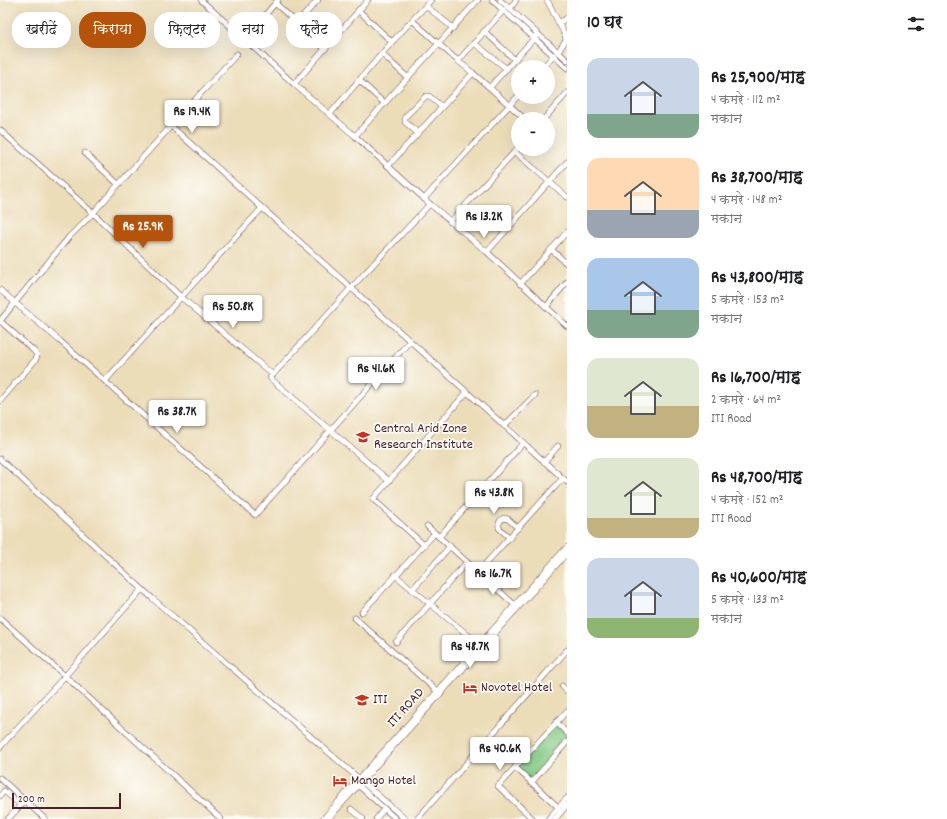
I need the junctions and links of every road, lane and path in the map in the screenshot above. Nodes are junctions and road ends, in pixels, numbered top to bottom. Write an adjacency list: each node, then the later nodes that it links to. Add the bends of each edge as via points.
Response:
1 (201, 0): 23 (street)
2 (308, 0): 12 (street)
3 (318, 0): 12 (street)
4 (368, 0): 15 (street)
5 (432, 0): 13 (street)
6 (478, 0): 25 (street)
7 (492, 0): 16 (street)
8 (500, 0): 14 (street)
9 (516, 0): 14 (street)
10 (547, 0): 22 (street)
11 (277, 2): 17 (street); 18 (street)
12 (314, 5): 19 (street)
13 (426, 6): 21 (street); 25 (street)
14 (510, 9): 27 (street)
15 (358, 10): 24 (street); 28 (street)
16 (504, 10): 26 (street); 27 (street)
17 (268, 12)
18 (287, 12)
19 (307, 12)
20 (567, 18): 22 (street)
21 (413, 21): 28 (street); 30 (street)
22 (558, 22): 33 (street, via 566,40)
23 (228, 25)
24 (342, 28)
25 (453, 28): 30 (street)
26 (484, 31): 29 (street); 37 (street)
27 (536, 36): 33 (street); 36 (street); 37 (street)
28 (392, 42): 35 (street)
29 (474, 43): 40 (street); 43 (street)
30 (438, 44): 40 (street); 45 (street)
31 (253, 48): 47 (street)
32 (325, 48): 47 (street)
33 (558, 52): 39 (street)
34 (237, 54): 56 (street)
35 (382, 54): 45 (street); 46 (street)
36 (554, 56): 38 (street); 42 (street)
37 (515, 60)
38 (550, 60)
39 (567, 60)
40 (458, 61): 44 (street)
41 (511, 64): 43 (street)
42 (567, 68)
43 (507, 69): 48 (street)
44 (473, 72): 48 (street); 52 (street)
45 (408, 78): 50 (street)
46 (359, 80): 50 (street); 55 (street)
47 (294, 84): 55 (street)
48 (490, 87): 51 (street)
49 (567, 93): 54 (street)
50 (384, 104): 59 (street)
51 (510, 105): 53 (street); 68 (street)
52 (441, 106): 58 (street); 58 (street, via 426,96 405,117 405,122)
53 (518, 112)
54 (550, 112)
55 (330, 114): 59 (street)
56 (171, 126): 66 (street); 70 (street)
57 (0, 130): 71 (street)
58 (418, 133): 64 (street)
59 (355, 136): 64 (street)
60 (85, 153): 66 (street)
61 (511, 155): 72 (street)
62 (522, 156): 65 (street)
63 (567, 162): 65 (street)
64 (388, 166): 68 (street)
65 (550, 182): 67 (street); 75 (street)
66 (118, 184): 71 (street)
67 (567, 197)
68 (424, 199): 69 (street)
69 (430, 204): 72 (street); 79 (street)
70 (262, 208): 79 (street); 81 (street)
71 (92, 213): 81 (street); 82 (street)
72 (450, 222): 75 (street)
73 (567, 232): 74 (street)
74 (551, 249): 76 (street); 78 (street)
75 (486, 252): 78 (street)
76 (567, 264)
77 (567, 282): 83 (street)
78 (520, 284): 83 (street)
79 (351, 288): 86 (street); 87 (street)
80 (0, 290): 82 (street)
81 (182, 297): 87 (street); 88 (street)
82 (15, 303): 84 (street); 88 (street)
83 (546, 306): 85 (street)
84 (0, 321): 91 (street, via 37,355 36,360)
85 (567, 326)
86 (410, 341): 89 (street); 93 (street)
87 (272, 375): 93 (street, via 270,378)
88 (105, 382): 93 (street, via 255,516)
89 (467, 392): 92 (street); 99 (street)
90 (535, 395): 92 (street)
91 (0, 401)
92 (504, 426): 94 (street)
93 (329, 430): 99 (street)
94 (523, 443): 97 (street); 103 (street)
95 (558, 446): 97 (street)
96 (0, 459): 112 (street)
97 (544, 462): 98 (street)
98 (565, 480): 101 (street)
99 (389, 481): 105 (street, via 373,499)
100 (427, 526): 102 (street)
101 (518, 528): 104 (street); 104 (street, via 508,519 502,519 499,528)
102 (435, 533): 103 (street); 105 (street)
103 (439, 537): 106 (street)
104 (510, 538): 110 (street)
105 (424, 544): 111 (street)
106 (450, 546): 109 (street); 113 (street)
107 (567, 546): 115 (street, ITI ROAD)
108 (567, 553): 115 (street, ITI ROAD)
109 (467, 562): 110 (street); 114 (street)
110 (478, 572): 115 (street)
111 (395, 576): 113 (street); 116 (street)
112 (142, 589): 122 (street); 133 (street)
113 (412, 590): 114 (street)
114 (430, 604): 119 (street); 120 (street)
115 (517, 606): 120 (street, ITI ROAD); 133 (street, ITI ROAD)
116 (362, 612)
117 (0, 618): 122 (street)
118 (355, 618): 125 (street)
119 (396, 642)
120 (480, 645): 125 (street, ITI ROAD)
121 (567, 650): 152 (street)
122 (65, 676): 130 (street); 145 (street)
123 (562, 686): 124 (street)
124 (567, 691)
125 (438, 692): 133 (street, ITI ROAD)
126 (567, 711): 127 (street)
127 (556, 722): 128 (street); 131 (street)
128 (567, 733)
129 (567, 742): 134 (street)
130 (0, 747)
131 (514, 768): 134 (street); 153 (street, via 498,786)
132 (0, 778): 137 (street)
133 (360, 782): 142 (street); 146 (street); 147 (street, ITI ROAD); 151 (street)
134 (531, 783): 140 (street)
135 (0, 796): 138 (street, via 4,791)
136 (567, 798): 140 (street)
137 (25, 800): 138 (street); 144 (street)
138 (21, 805): 143 (street)
139 (567, 805): 155 (street)
140 (558, 807): 154 (street)
141 (351, 809): 148 (street)
142 (384, 809): 149 (street); 150 (street)
143 (8, 819)
144 (45, 819)
145 (221, 819)
146 (323, 819)
147 (328, 819)
148 (363, 819)
149 (376, 819)
150 (396, 819)
151 (404, 819)
152 (417, 819)
153 (533, 819)
154 (548, 819)
155 (555, 819)

